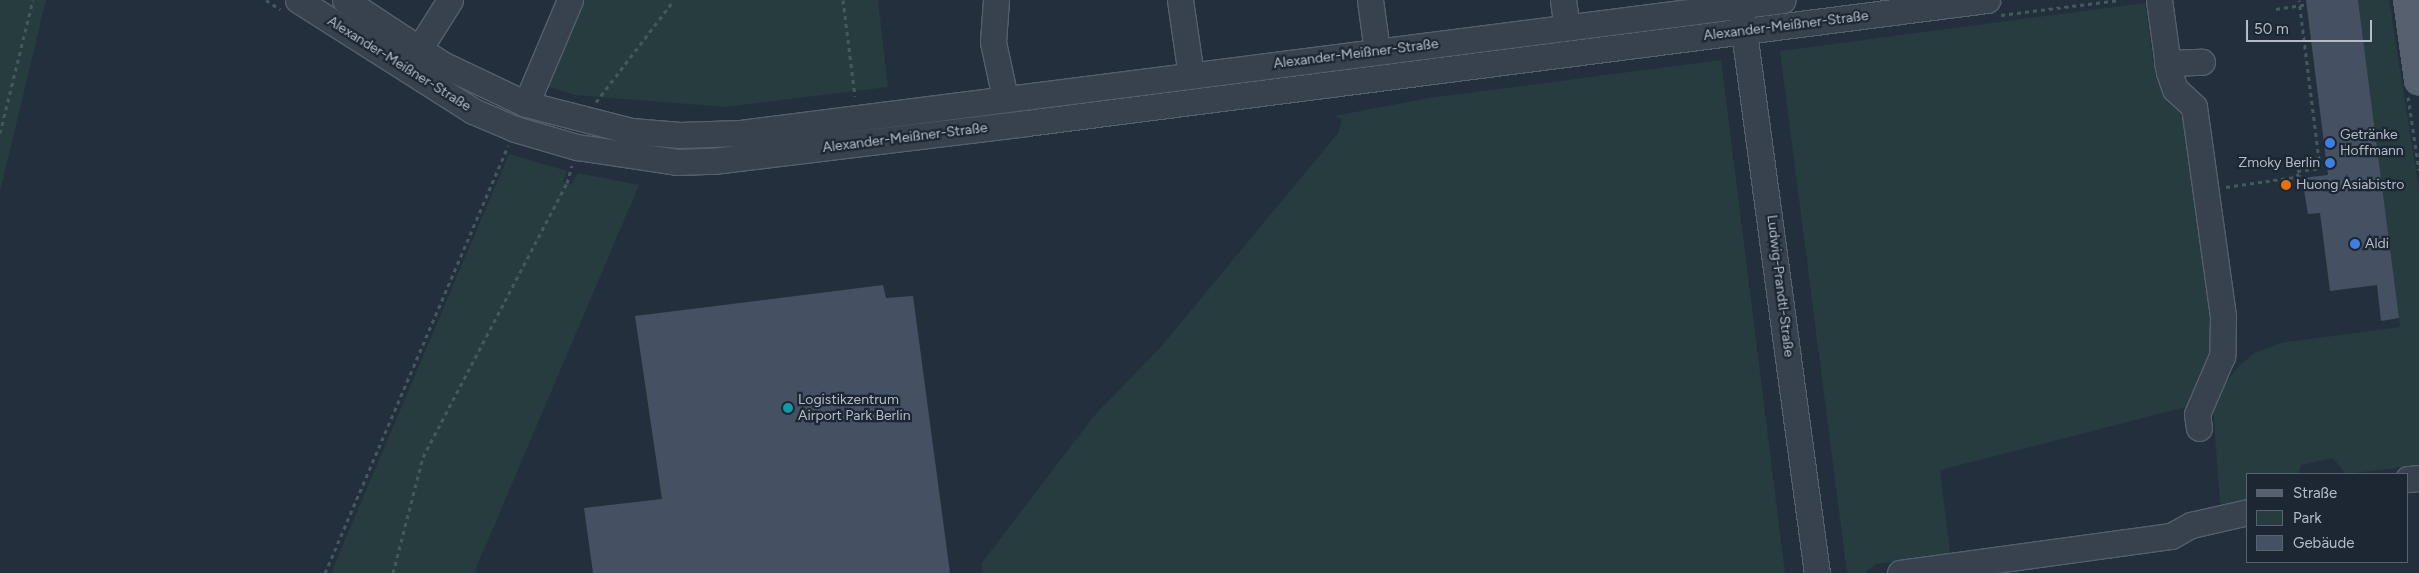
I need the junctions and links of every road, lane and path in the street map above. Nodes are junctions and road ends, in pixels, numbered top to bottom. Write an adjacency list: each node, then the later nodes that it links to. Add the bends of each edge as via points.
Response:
1 (33, 0): 41 (path)
2 (298, 0): 40 (street, Alexander-Meißner-Straße, via 431,87)
3 (345, 0): 23 (street, Alexander-Meißner-Straße)
4 (450, 0): 23 (street)
5 (570, 0): 36 (street)
6 (674, 0): 31 (path)
7 (843, 0): 32 (path)
8 (996, 0): 33 (street, via 993,42)
9 (1180, 0): 28 (street)
10 (1370, 0): 24 (street)
11 (1563, 0): 21 (street)
12 (1783, 0): 17 (street, Alexander-Meißner-Straße)
13 (1987, 0): 22 (street, Alexander-Meißner-Straße)
14 (2158, 0): 27 (street)
15 (2299, 0): 19 (path)
16 (2408, 0): 29 (main road)
17 (1740, 3): 21 (street, Alexander-Meißner-Straße); 22 (street, Ludwig-Prandtl-Straße)
18 (2307, 4): 19 (path)
19 (2300, 6): 20 (path); 45 (path, via 2320,168 2297,171 2300,177)
20 (2276, 9)
21 (1575, 26): 24 (street, Alexander-Meißner-Straße); 25 (street)
22 (1744, 33): 25 (street, Alexander-Meißner-Straße); 50 (street, Ludwig-Prandtl-Straße)
23 (419, 49): 36 (street, Alexander-Meißner-Straße)
24 (1377, 51): 28 (street, Alexander-Meißner-Straße)
25 (1586, 52): 38 (street, Alexander-Meißner-Straße)
26 (2202, 62): 27 (street)
27 (2167, 63): 45 (street, via 2175,88 2194,107)
28 (1191, 75): 30 (street, Alexander-Meißner-Straße)
29 (2419, 80)
30 (1129, 83): 33 (street, Alexander-Meißner-Straße); 38 (street)
31 (606, 88)
32 (855, 96)
33 (1005, 98): 42 (street, Alexander-Meißner-Straße, via 741,133)
34 (862, 101): 35 (path)
35 (852, 102)
36 (526, 104): 42 (street, Alexander-Meißner-Straße, via 631,131)
37 (593, 108): 39 (path)
38 (1132, 108): 43 (street, Alexander-Meißner-Straße, via 722,160)
39 (600, 109)
40 (515, 129): 43 (street, Alexander-Meißner-Straße, via 577,147); 48 (path)
41 (0, 133)
42 (680, 135): 43 (street)
43 (677, 162)
44 (567, 183): 49 (path, via 422,457)
45 (2205, 190): 46 (street, via 2223,317 2222,356 2197,414)
46 (2199, 428)
47 (2246, 512): 51 (street, via 2191,525 2171,536)
48 (325, 573)
49 (393, 573)
50 (1816, 573)
51 (1900, 573)

